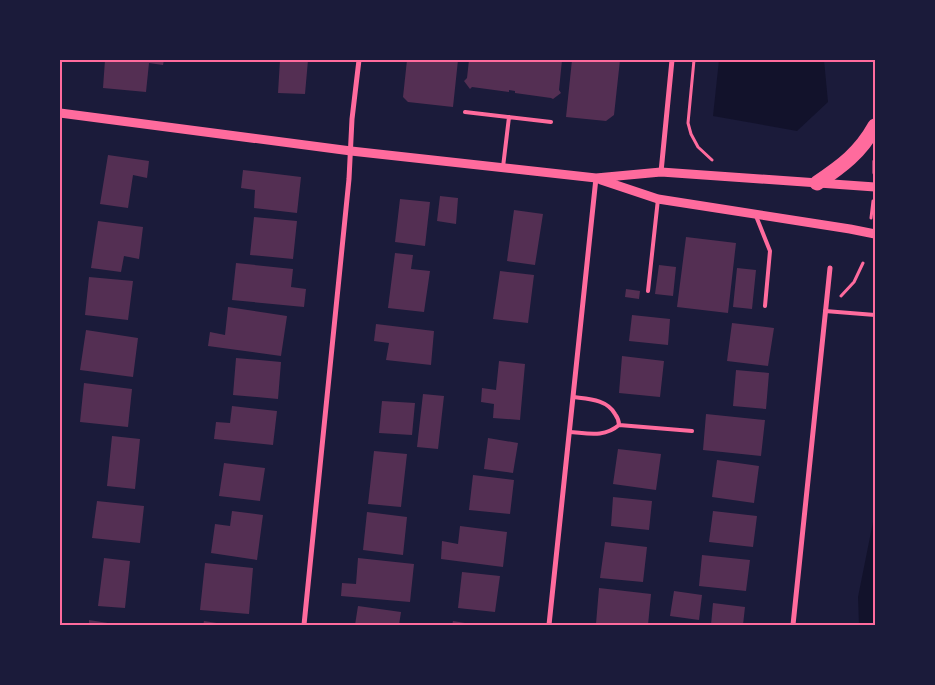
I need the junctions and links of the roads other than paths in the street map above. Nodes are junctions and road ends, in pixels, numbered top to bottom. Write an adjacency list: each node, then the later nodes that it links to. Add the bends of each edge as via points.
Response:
1 (359, 60): 8 (street)
2 (672, 60): 10 (street)
3 (465, 112): 5 (lane)
4 (60, 113): 8 (street)
5 (509, 117): 6 (lane); 9 (lane)
6 (551, 122)
7 (875, 126): 12 (highway, via 865,143 842,166)
8 (351, 151): 9 (street); 26 (street)
9 (503, 168): 11 (street)
10 (661, 172): 11 (street); 12 (street)
11 (596, 178): 14 (street); 22 (street)
12 (817, 183): 13 (street)
13 (875, 187)
14 (658, 199): 15 (street); 18 (lane)
15 (755, 214): 16 (street); 19 (lane, via 770,251)
16 (875, 234)
17 (830, 268): 20 (street)
18 (648, 290)
19 (764, 306)
20 (826, 311): 21 (lane); 28 (street)
21 (875, 315)
22 (573, 397): 23 (lane, via 603,402 613,409); 25 (street)
23 (618, 425): 24 (lane); 25 (lane, via 605,433)
24 (692, 431)
25 (569, 432): 27 (street)
26 (304, 625)
27 (549, 625)
28 (793, 625)

